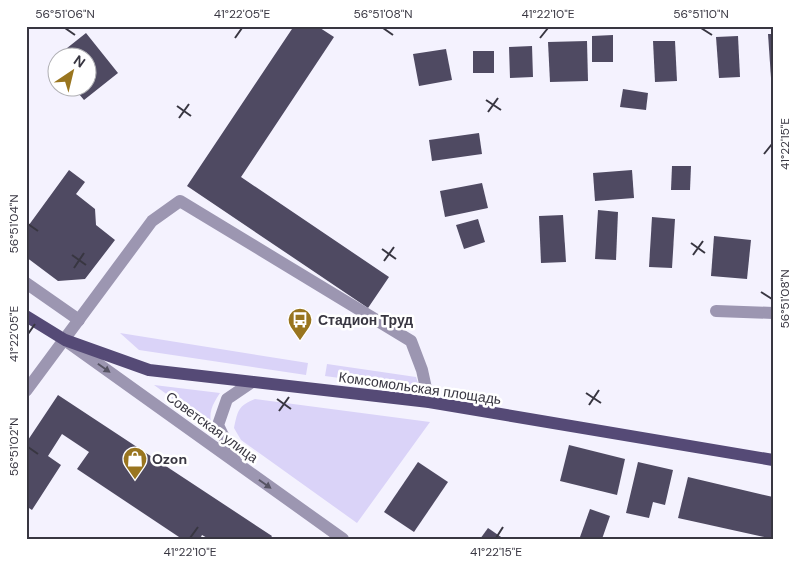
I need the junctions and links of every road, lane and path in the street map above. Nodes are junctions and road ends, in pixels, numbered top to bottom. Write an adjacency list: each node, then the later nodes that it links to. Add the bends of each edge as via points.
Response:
1 (26, 283): 5 (street)
2 (716, 311): 3 (street)
3 (773, 314)
4 (26, 316): 6 (main road, Комсомольская площадь)
5 (79, 320): 6 (street); 9 (street, via 152,221 180,201 411,341)
6 (64, 340): 7 (main road, Комсомольская площадь, via 149,370); 8 (street); 11 (street, Советская улица, one-way to 11)
7 (252, 382): 9 (main road, Комсомольская площадь); 11 (street, via 227,399 218,425)
8 (26, 391)
9 (429, 402): 10 (main road, Комсомольская площадь)
10 (773, 460)
11 (237, 463): 12 (street, Советская улица, one-way to 12)
12 (343, 539)

